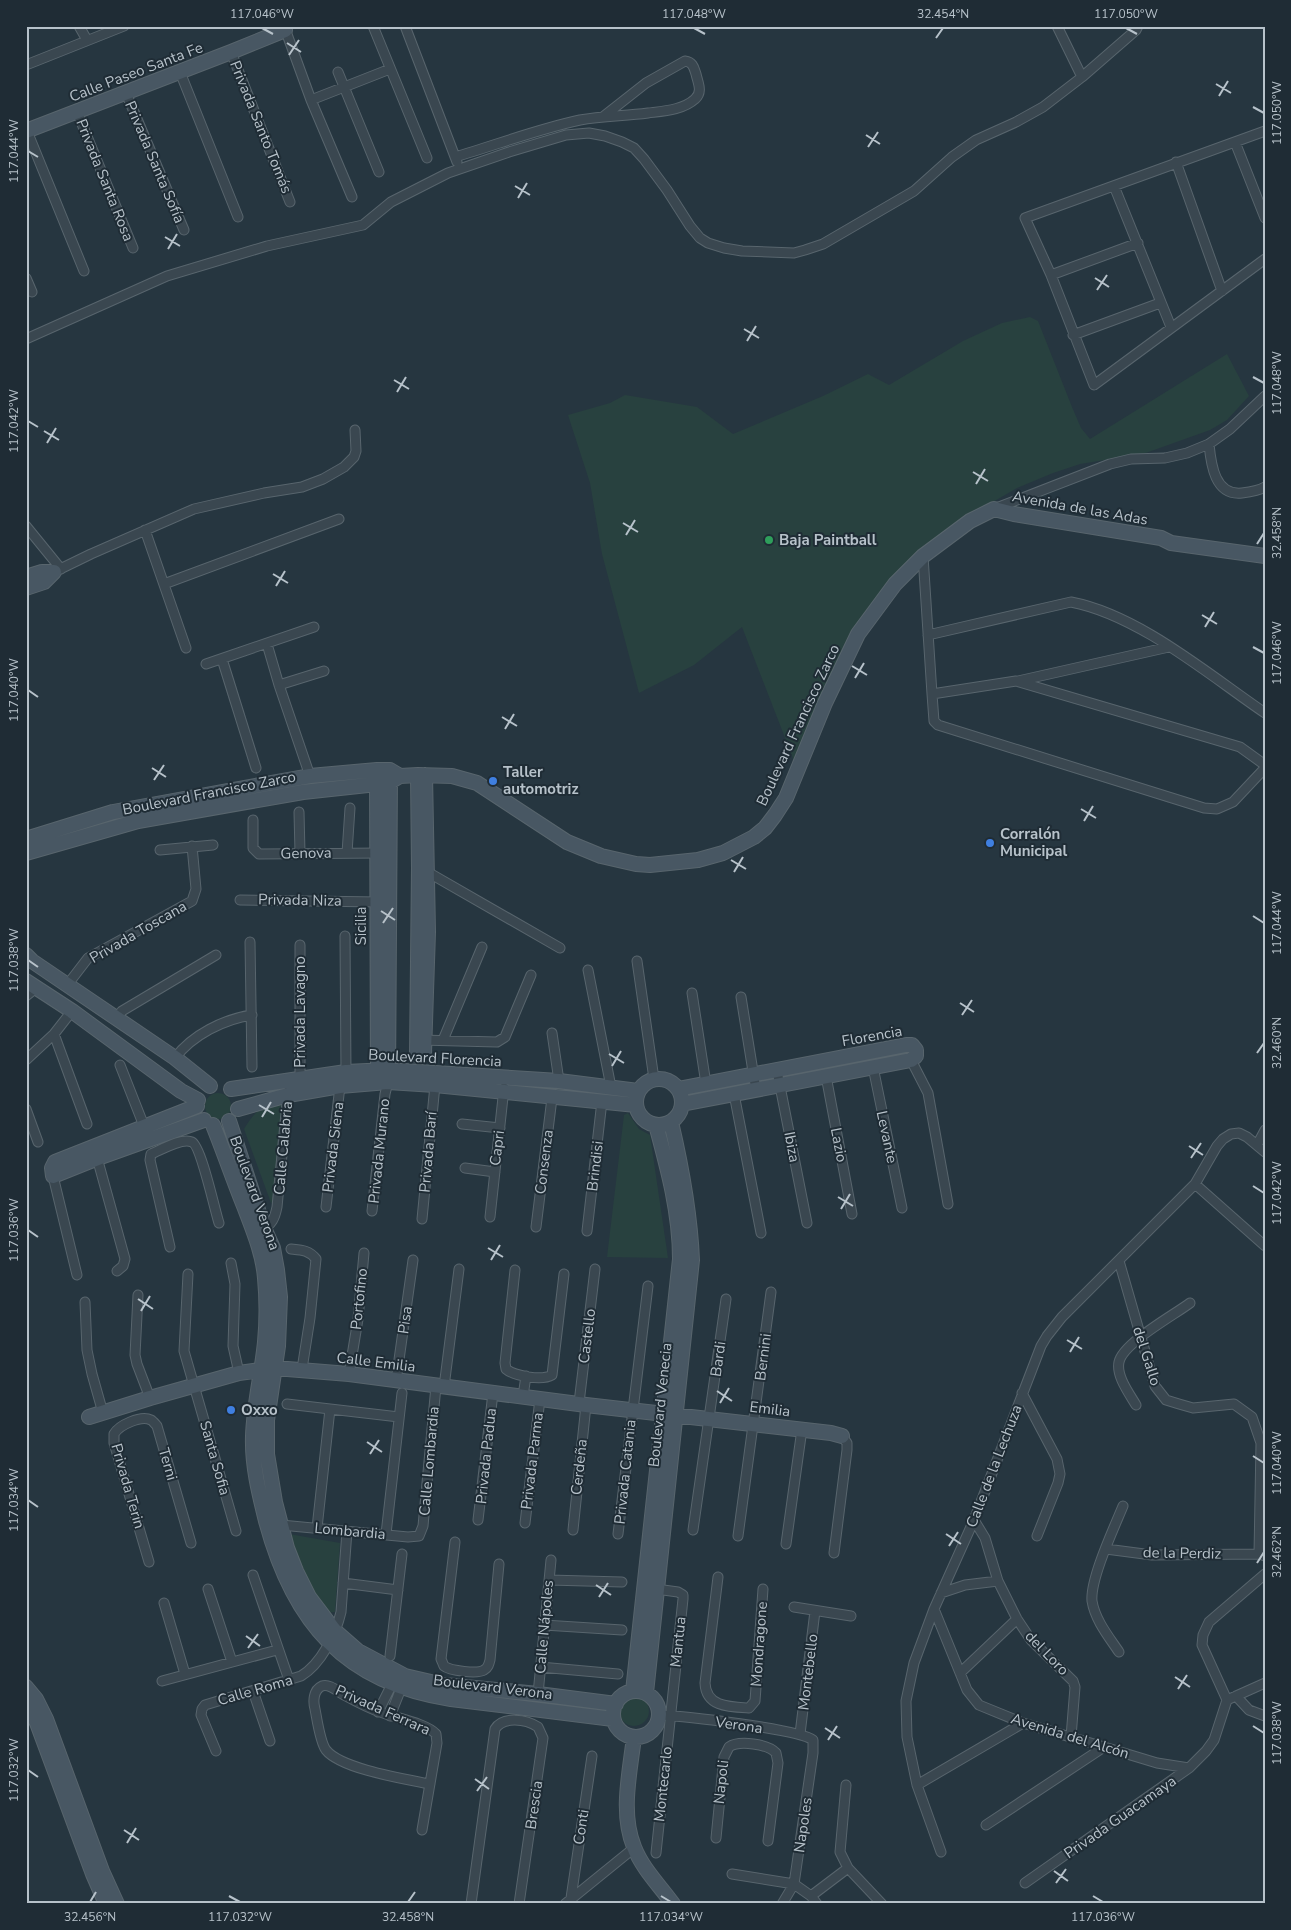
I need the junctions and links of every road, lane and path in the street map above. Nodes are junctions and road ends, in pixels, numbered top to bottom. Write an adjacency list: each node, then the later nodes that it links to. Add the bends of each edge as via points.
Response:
1 (79, 26): 8 (street)
2 (124, 26): 8 (street)
3 (373, 26): 11 (street)
4 (405, 26): 23 (street)
5 (1057, 26): 14 (street)
6 (1138, 26): 14 (street)
7 (284, 28): 9 (street, Calle Paseo Santa Fe); 17 (street)
8 (87, 40): 10 (street)
9 (232, 52): 12 (street, Calle Paseo Santa Fe); 30 (street, Privada Santo Tomás)
10 (27, 62)
11 (390, 68): 15 (street); 24 (street)
12 (180, 72): 16 (street, Calle Paseo Santa Fe); 31 (street)
13 (338, 72): 15 (street)
14 (1082, 77): 26 (street, via 1043,107 965,148 914,192 823,244 794,253 742,251 708,243 690,226 634,148 605,136 589,133 566,135)
15 (345, 87): 17 (street); 27 (street)
16 (126, 93): 18 (street, Calle Paseo Santa Fe); 33 (street, Privada Santa Sofía)
17 (311, 100): 29 (street)
18 (77, 112): 20 (street, Calle Paseo Santa Fe); 35 (street, Privada Santa Rosa)
19 (604, 116): 19 (street, via 666,111 691,102 700,90 693,65 685,61 662,73); 23 (street)
20 (26, 131): 37 (street)
21 (1265, 131): 22 (street)
22 (1235, 142): 25 (street); 32 (street)
23 (455, 157): 26 (street)
24 (427, 158)
25 (1176, 162): 28 (street); 40 (street)
26 (460, 169): 45 (street, via 398,198 363,225 267,246 167,276)
27 (379, 172)
28 (1114, 186): 34 (street); 38 (street, via 1025,218)
29 (352, 197)
30 (290, 202)
31 (238, 217)
32 (1265, 218)
33 (184, 230)
34 (1138, 244): 38 (street); 42 (street)
35 (134, 248)
36 (1265, 259): 40 (street)
37 (84, 271)
38 (1051, 275): 44 (street)
39 (26, 278): 41 (street)
40 (1222, 291): 43 (street)
41 (32, 292)
42 (1160, 303): 43 (street); 44 (street)
43 (1171, 327): 44 (street, via 1094,385)
44 (1073, 334)
45 (26, 338)
46 (1265, 396): 48 (street)
47 (355, 430): 53 (street, via 354,457 324,479 302,487 194,509)
48 (1209, 444): 49 (street, via 1219,486 1237,494); 50 (street, via 1165,458 1131,459 1110,464)
49 (1265, 487)
50 (994, 509): 54 (street, Avenida de las Adas); 56 (street, Boulevard Francisco Zarco, via 970,521)
51 (339, 519): 60 (street)
52 (26, 526): 58 (street)
53 (145, 530): 58 (street); 60 (street)
54 (1161, 538): 55 (street, Avenida de las Adas, via 1172,536); 57 (street, Avenida de las Adas, via 1171,543)
55 (1265, 546)
56 (924, 556): 63 (street); 76 (street, Boulevard Francisco Zarco, via 895,584 858,634 786,798 765,828 737,847 706,858 674,864 620,861 567,842 477,783 452,776)
57 (1265, 556)
58 (57, 570): 59 (street); 61 (street, via 44,582)
59 (26, 577)
60 (164, 584): 66 (street)
61 (26, 588)
62 (314, 627): 64 (street)
63 (928, 635): 65 (street, via 1071,602 1090,606 1132,624); 72 (street)
64 (267, 644): 67 (street); 71 (street)
65 (1168, 647): 70 (street); 73 (street)
66 (186, 648)
67 (222, 659): 68 (street); 75 (street)
68 (206, 664)
69 (324, 671): 71 (street)
70 (1016, 681): 72 (street); 74 (street, via 1240,747)
71 (279, 685): 77 (street)
72 (932, 694): 74 (street, via 934,721 938,725 1204,808 1217,810 1233,802)
73 (1265, 713)
74 (1265, 767)
75 (256, 768)
76 (421, 775): 78 (street, Boulevard Francisco Zarco); 90 (street)
77 (310, 776): 78 (street, Boulevard Francisco Zarco); 82 (street, Boulevard Francisco Zarco, via 113,812)
78 (387, 776): 86 (street, Boulevard Francisco Zarco, via 138,821); 89 (street, Sicilia)
79 (350, 808): 88 (street)
80 (299, 812): 87 (street)
81 (253, 820): 87 (street, Genova, via 252,845 256,853)
82 (26, 839)
83 (213, 845): 84 (street)
84 (192, 846): 85 (street); 103 (street, Privada Toscana, via 196,889 192,901 88,958)
85 (160, 850)
86 (26, 853)
87 (300, 853): 88 (street, Genova)
88 (346, 853): 89 (street, Genova)
89 (383, 853): 92 (street, Sicilia)
90 (423, 870): 97 (street); 112 (street)
91 (240, 900): 92 (street, Privada Niza)
92 (383, 902): 125 (street, Sicilia)
93 (345, 936): 121 (street)
94 (250, 942): 108 (street)
95 (300, 945): 133 (street, Privada Lavagno)
96 (482, 947): 113 (street)
97 (560, 948)
98 (26, 955): 103 (street)
99 (216, 955): 109 (street, via 122,1011)
100 (637, 961): 126 (street)
101 (588, 970): 135 (street)
102 (531, 975): 113 (street, via 502,1040)
103 (68, 984): 109 (street)
104 (29, 988): 107 (street)
105 (692, 993): 129 (street)
106 (741, 997): 122 (street)
107 (72, 1011): 111 (street); 128 (street)
108 (252, 1015): 114 (street, via 224,1022 201,1035); 118 (street)
109 (117, 1018): 114 (street)
110 (552, 1033): 127 (street)
111 (54, 1034): 115 (street); 153 (street)
112 (420, 1040): 113 (street)
113 (443, 1040)
114 (175, 1058): 132 (street)
115 (26, 1060)
116 (911, 1060): 119 (street, Florencia); 120 (street, Florencia, via 916,1056 916,1050 912,1045 906,1045); 168 (street, via 928,1093)
117 (120, 1065): 156 (street)
118 (252, 1067)
119 (873, 1067): 123 (street, Florencia); 170 (street, Levante)
120 (777, 1071): 122 (street, Florencia); 131 (street, Ibiza)
121 (346, 1072): 125 (street, Boulevard Florencia); 133 (street, Boulevard Florencia)
122 (754, 1074): 129 (street, Florencia); 138 (street)
123 (826, 1076): 131 (street, Florencia); 172 (street, Lazio)
124 (504, 1078): 125 (street, Boulevard Florencia); 127 (street, Boulevard Florencia); 140 (street, Capri)
125 (384, 1079): 130 (street, Boulevard Florencia); 134 (street, Boulevard Florencia); 171 (street, Privada Murano)
126 (654, 1079): 137 (street, via 666,1080); 139 (street, via 643,1084)
127 (560, 1081): 135 (street, Boulevard Florencia)
128 (171, 1084): 144 (street); 149 (street, via 178,1101)
129 (706, 1084): 137 (street, Florencia)
130 (435, 1085): 140 (street, Boulevard Florencia); 174 (street, Privada Barí)
131 (780, 1085): 138 (street, Florencia); 176 (street, Ibiza)
132 (210, 1086): 136 (street); 144 (street, via 200,1094)
133 (292, 1086): 134 (street, Boulevard Florencia); 136 (street, Boulevard Florencia); 147 (street, Boulevard Florencia); 178 (street, Calle Calabria, via 277,1207 272,1221)
134 (340, 1086): 169 (street, Privada Siena)
135 (611, 1087): 139 (street, Boulevard Florencia)
136 (231, 1089): 147 (street)
137 (678, 1089): 145 (street)
138 (756, 1090): 141 (street, Florencia)
139 (638, 1091): 146 (street)
140 (503, 1092): 142 (street, Boulevard Florencia); 157 (street, Capri)
141 (734, 1094): 145 (street, Florencia); 180 (street)
142 (552, 1098): 143 (street, Boulevard Florencia); 177 (street, Consenza)
143 (602, 1101): 146 (street, Boulevard Florencia); 179 (street, Brindisi)
144 (198, 1103): 149 (street); 150 (street, via 200,1116)
145 (682, 1104): 152 (street)
146 (636, 1105): 155 (street, via 642,1118)
147 (238, 1108): 151 (street)
148 (26, 1109): 160 (street)
149 (170, 1116): 156 (street)
150 (209, 1122): 151 (street); 159 (street); 178 (street, Boulevard Verona)
151 (229, 1122): 178 (street, Boulevard Verona)
152 (671, 1122): 155 (street); 223 (street, Boulevard Venecia, via 684,1178 691,1252)
153 (87, 1124)
154 (462, 1124): 157 (street)
155 (656, 1125): 223 (street, Boulevard Venecia, via 680,1231)
156 (144, 1126): 162 (street)
157 (500, 1128): 165 (street, Capri)
158 (1265, 1130): 161 (street)
159 (168, 1140): 162 (street); 175 (street, via 188,1141 196,1145); 182 (street, via 152,1154 150,1160)
160 (38, 1142)
161 (1257, 1145): 163 (street, Calle de la Lechuza); 167 (street, Calle de la Lechuza, via 1239,1133 1231,1134 1217,1146)
162 (96, 1152): 166 (street, via 55,1162); 191 (street, via 124,1259 123,1266)
163 (1265, 1152)
164 (465, 1168): 165 (street)
165 (495, 1172): 173 (street, Capri)
166 (53, 1176): 194 (street)
167 (1195, 1184): 181 (street); 186 (street, Calle de la Lechuza)
168 (948, 1204)
169 (326, 1208)
170 (902, 1208)
171 (372, 1211)
172 (852, 1214)
173 (490, 1217)
174 (422, 1220)
175 (219, 1223)
176 (807, 1223)
177 (536, 1227)
178 (259, 1229): 202 (street, Boulevard Verona, via 273,1248 279,1281); 203 (street, Boulevard Verona, via 267,1298 265,1344)
179 (587, 1231)
180 (761, 1233)
181 (1265, 1246)
182 (170, 1247)
183 (291, 1249): 204 (street, via 304,1250 316,1259)
184 (364, 1253): 206 (street, Portofino)
185 (413, 1260): 210 (street, Pisa)
186 (1119, 1261): 201 (street, del Gallo); 212 (street, Calle de la Lechuza, via 1050,1331)
187 (231, 1263): 205 (street, via 235,1284 233,1346)
188 (459, 1268): 209 (street, Calle Lombardia)
189 (595, 1269): 217 (street, Castello)
190 (515, 1270): 207 (street, via 505,1363 508,1371)
191 (117, 1271)
192 (188, 1274): 208 (street, Santa Sofia, via 184,1350)
193 (564, 1274): 207 (street, via 552,1375)
194 (77, 1275)
195 (648, 1286): 221 (street, Privada Catania)
196 (771, 1292): 228 (street, Bernini)
197 (138, 1295): 214 (street, via 135,1355)
198 (726, 1299): 226 (street, Bardi)
199 (85, 1302): 222 (street, via 88,1356)
200 (1190, 1303): 201 (street)
201 (1140, 1337): 218 (street, via 1119,1362 1119,1371); 252 (street, del Gallo, via 1154,1386 1166,1400 1193,1408 1234,1404 1252,1416 1261,1443)
202 (275, 1368): 203 (street, Calle Emilia); 204 (street, Calle Emilia); 235 (street, Boulevard Verona, via 267,1420 267,1454)
203 (260, 1369): 205 (street, Calle Emilia); 277 (street, Boulevard Verona, via 253,1435 261,1502 270,1536 294,1594)
204 (302, 1369): 206 (street, Calle Emilia)
205 (239, 1373): 208 (street, Calle Emilia)
206 (349, 1374): 210 (street, Calle Emilia)
207 (526, 1376): 213 (street)
208 (195, 1386): 214 (street, Calle Emilia); 237 (street, Santa Sofia)
209 (440, 1386): 210 (street, Calle Emilia); 211 (street, Calle Emilia); 243 (street, Calle Lombardia, via 423,1526)
210 (399, 1387): 225 (street, Pisa)
211 (493, 1392): 213 (street, Calle Emilia); 232 (street, Privada Padua)
212 (1022, 1393): 233 (street, Calle de la Lechuza); 245 (street, Calle de la Lechuza, via 1059,1466 1058,1483)
213 (523, 1396): 215 (street, Calle Emilia)
214 (150, 1398): 219 (street, Calle Emilia)
215 (540, 1399): 217 (street, Calle Emilia); 234 (street, Privada Parma)
216 (287, 1404): 220 (street)
217 (582, 1404): 221 (street, Calle Emilia); 238 (street, Cerdeña)
218 (1136, 1405)
219 (128, 1406): 222 (street, Calle Emilia); 227 (street)
220 (330, 1409): 225 (street); 236 (street)
221 (632, 1410): 223 (street, Calle Emilia); 242 (street, Privada Catania)
222 (103, 1413): 224 (street, Calle Emilia)
223 (670, 1414): 226 (street, Emilia); 264 (street, Boulevard Venecia); 294 (street, Boulevard Venecia)
224 (89, 1417)
225 (399, 1417): 241 (street, Pisa)
226 (710, 1418): 228 (street, Emilia); 239 (street, Bardi)
227 (133, 1421): 247 (street, Terni, via 151,1420 157,1426); 254 (street, Privada Terin, via 120,1426 114,1438)
228 (754, 1423): 229 (street, Emilia); 244 (street, Bernini)
229 (802, 1429): 230 (street, Emilia); 248 (street)
230 (842, 1436): 250 (street, via 847,1450)
231 (1123, 1506): 249 (street)
232 (478, 1520)
233 (974, 1520): 260 (street, del Loro, via 985,1538); 267 (street, Calle de la Lechuza)
234 (525, 1523)
235 (281, 1525): 236 (street, Lombardia); 275 (street, Boulevard Verona, via 302,1586)
236 (317, 1528): 240 (street, Lombardia)
237 (236, 1530)
238 (573, 1530)
239 (693, 1530)
240 (347, 1531): 241 (street, Lombardia); 262 (street, Calle Roma)
241 (386, 1534): 243 (street, Lombardia)
242 (618, 1534)
243 (419, 1536)
244 (738, 1536)
245 (1037, 1536)
246 (455, 1542): 283 (street, via 440,1659 447,1668)
247 (190, 1543)
248 (786, 1544)
249 (1106, 1549): 252 (street, de la Perdiz, via 1152,1555); 279 (street, via 1094,1583 1092,1601 1098,1620)
250 (834, 1553)
251 (402, 1554): 266 (street)
252 (1262, 1555)
253 (551, 1560): 259 (street, Calle Nápoles)
254 (149, 1562)
255 (499, 1564): 283 (street, via 489,1663 482,1671)
256 (1265, 1574): 297 (street, via 1209,1622 1203,1634 1202,1645)
257 (253, 1575): 278 (street)
258 (718, 1577): 300 (street, via 705,1689 711,1701)
259 (549, 1580): 261 (street); 274 (street, Calle Nápoles)
260 (998, 1581): 267 (street); 273 (street, del Loro)
261 (622, 1582)
262 (343, 1583): 266 (street); 275 (street, Calle Roma, via 340,1612)
263 (208, 1589): 281 (street)
264 (656, 1589): 294 (street, Boulevard Venecia); 304 (street, Mantua, via 678,1592 684,1598)
265 (763, 1589): 300 (street, Mondragone, via 755,1701 749,1708)
266 (398, 1590): 280 (street)
267 (941, 1592): 270 (street, Calle de la Lechuza)
268 (164, 1603): 285 (street)
269 (794, 1607): 271 (street)
270 (934, 1608): 284 (street, Avenida del Alcón); 322 (street, Calle de la Lechuza, via 914,1663 906,1701 907,1737)
271 (815, 1611): 272 (street); 310 (street, Montebello)
272 (851, 1616)
273 (1017, 1619): 284 (street); 312 (street, del Loro, via 1031,1640 1073,1681)
274 (544, 1625): 276 (street); 282 (street, Calle Nápoles)
275 (334, 1630): 277 (street, Calle Roma); 289 (street, Boulevard Verona)
276 (622, 1630)
277 (328, 1643): 287 (street, Calle Roma, via 308,1673); 289 (street, Boulevard Verona, via 367,1672)
278 (278, 1650): 281 (street); 287 (street)
279 (1119, 1652)
280 (390, 1656)
281 (232, 1662): 285 (street)
282 (540, 1667): 286 (street); 295 (street, Calle Nápoles)
283 (464, 1671): 292 (street)
284 (960, 1673): 308 (street, Avenida del Alcón, via 967,1690 979,1705)
285 (185, 1674): 288 (street)
286 (618, 1674)
287 (289, 1680): 293 (street, Calle Roma)
288 (162, 1681)
289 (400, 1682): 292 (street, Boulevard Verona); 301 (street); 302 (street, Boulevard Verona, via 427,1696); 303 (street)
290 (1265, 1683): 296 (street)
291 (26, 1687): 337 (street, via 36,1698 46,1719)
292 (464, 1687): 295 (street, Boulevard Verona)
293 (252, 1692): 313 (street); 317 (street, Calle Roma, via 210,1703 202,1709 202,1718)
294 (639, 1692): 299 (street, via 621,1696); 304 (street, via 653,1698)
295 (538, 1694): 299 (street, Boulevard Verona)
296 (1236, 1696): 297 (street); 305 (street, via 1249,1710)
297 (1227, 1700): 319 (street, via 1214,1740)
298 (26, 1703): 336 (street)
299 (616, 1704): 306 (street)
300 (730, 1706): 307 (street)
301 (378, 1712): 303 (street, Privada Ferrara); 320 (street, Privada Ferrara, via 329,1686 322,1686 314,1695 328,1752 362,1768)
302 (521, 1714): 306 (street, Boulevard Verona); 338 (street, via 498,1723 495,1729); 339 (street, Brescia, via 538,1727 543,1738)
303 (390, 1716): 320 (street, Privada Ferrara, via 428,1728 436,1734)
304 (665, 1716): 307 (street, Verona); 311 (street, via 648,1734); 329 (street, Montecarlo)
305 (1265, 1716)
306 (613, 1719): 311 (street, via 618,1728)
307 (728, 1723): 309 (street, Verona)
308 (1023, 1723): 312 (street, Avenida del Alcón); 322 (street)
309 (754, 1726): 310 (street, Verona); 315 (street)
310 (800, 1734): 314 (street, Verona, via 810,1738)
311 (634, 1737): 327 (street, via 627,1801)
312 (1070, 1737): 316 (street, Avenida del Alcón)
313 (270, 1741)
314 (814, 1744): 333 (street, Napoles)
315 (752, 1745): 325 (street, Napoli, via 732,1744 725,1752); 326 (street, Napoli, via 774,1750 778,1758)
316 (1104, 1747): 319 (street, Avenida del Alcón, via 1157,1763); 323 (street)
317 (216, 1752)
318 (592, 1756): 335 (street, Conti)
319 (1189, 1768): 332 (street, Privada Guacamaya)
320 (430, 1784): 324 (street)
321 (846, 1785): 330 (street, via 840,1852)
322 (917, 1785): 328 (street, Calle de la Lechuza)
323 (986, 1825)
324 (422, 1830)
325 (716, 1838)
326 (768, 1841)
327 (634, 1848): 335 (street, Conti); 340 (street)
328 (941, 1852)
329 (656, 1853)
330 (848, 1868): 334 (street); 343 (street)
331 (732, 1874): 333 (street)
332 (1026, 1883)
333 (794, 1884): 334 (street); 341 (street, Napoles)
334 (811, 1896): 342 (street)
335 (568, 1901)
336 (106, 1904)
337 (117, 1904)
338 (471, 1904)
339 (519, 1904)
340 (673, 1904)
341 (782, 1904)
342 (817, 1904)
343 (882, 1904)

